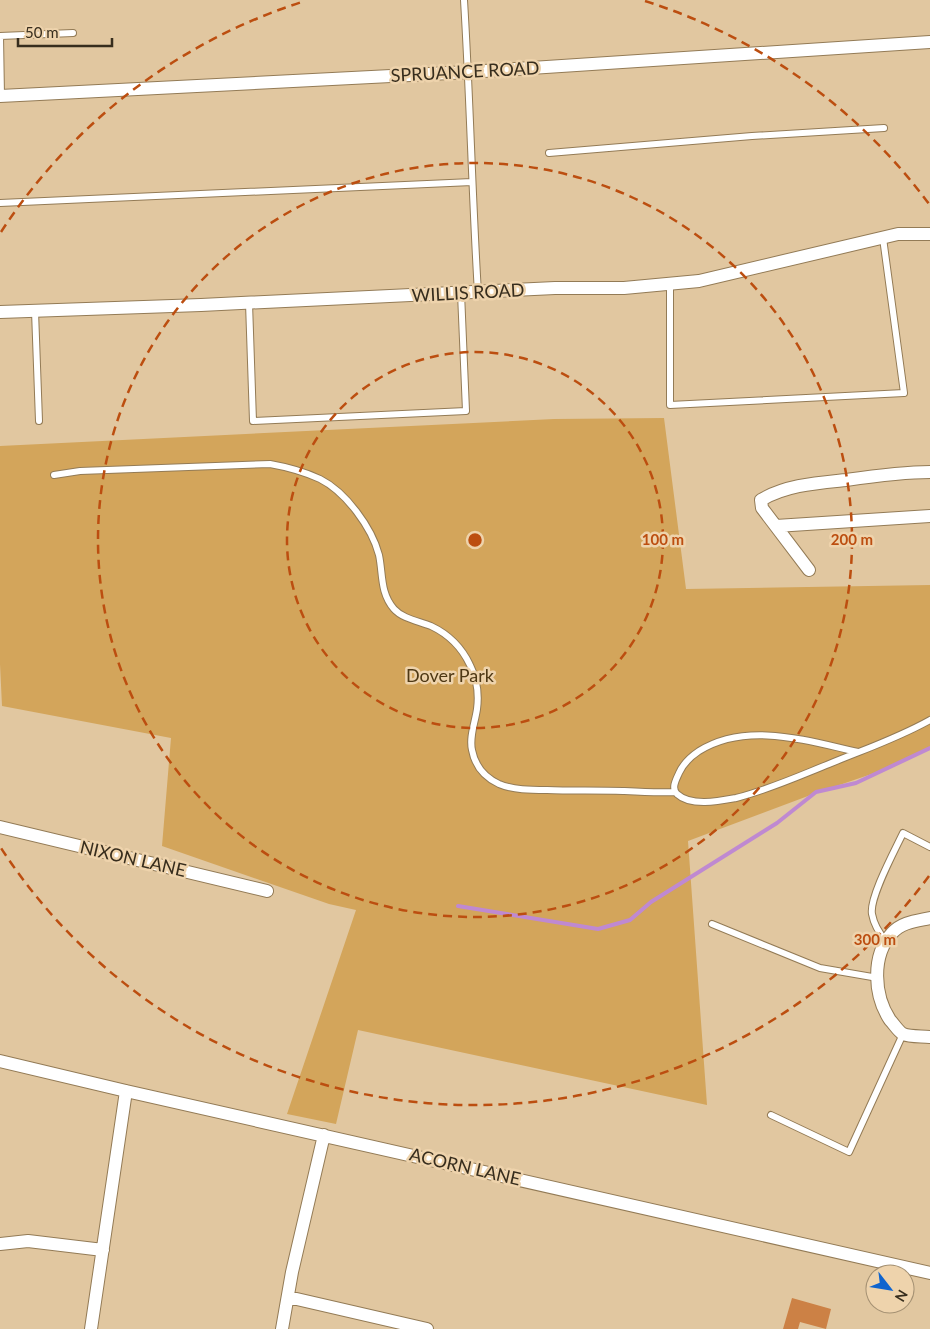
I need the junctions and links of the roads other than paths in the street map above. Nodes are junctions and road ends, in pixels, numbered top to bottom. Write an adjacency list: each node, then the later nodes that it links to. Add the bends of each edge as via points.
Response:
1 (464, 0): 4 (lane)
2 (73, 33): 5 (lane, via 0,36)
3 (930, 42): 4 (street, SPRUANCE ROAD)
4 (469, 72): 5 (street, SPRUANCE ROAD); 8 (lane)
5 (0, 96)
6 (884, 128): 7 (lane)
7 (549, 153)
8 (472, 182): 9 (lane); 14 (lane)
9 (0, 203)
10 (930, 234): 11 (street, WILLIS ROAD, via 898,234)
11 (883, 238): 12 (street, WILLIS ROAD, via 699,281); 12 (lane, via 904,393 670,405)
12 (670, 284): 14 (street, WILLIS ROAD)
13 (461, 293): 14 (street, WILLIS ROAD); 15 (street, WILLIS ROAD); 15 (lane, via 466,411 253,421)
14 (478, 293)
15 (249, 303): 16 (street, WILLIS ROAD)
16 (35, 311): 17 (street, WILLIS ROAD); 18 (lane)
17 (0, 312)
18 (40, 421)
19 (930, 472): 22 (street, via 904,472 802,485 773,492 761,500 762,508)
20 (54, 475): 26 (lane, via 80,471 270,464 320,479 350,504 365,524 378,554 382,584 394,609 447,635 470,665 478,695 471,747 479,770 487,778 510,787 532,790)
21 (930, 516): 22 (street)
22 (776, 526): 23 (street)
23 (809, 570)
24 (930, 720): 25 (lane, via 888,742)
25 (858, 752): 26 (lane, via 735,798 696,801); 26 (lane, via 782,737 734,737 706,747 689,758 678,775)
26 (676, 792)
27 (0, 827): 29 (street, NIXON LANE)
28 (930, 847): 32 (lane, via 903,834 879,885 871,912 878,932)
29 (267, 891)
30 (930, 918): 32 (street, via 905,923)
31 (712, 924): 33 (lane, via 820,968)
32 (886, 941): 33 (street, via 881,949)
33 (878, 978): 34 (street, via 883,1010)
34 (903, 1034): 35 (street); 38 (lane, via 849,1152)
35 (930, 1037)
36 (0, 1060): 37 (street, ACORN LANE)
37 (126, 1091): 39 (street, ACORN LANE); 41 (street)
38 (771, 1115)
39 (324, 1136): 42 (street, ACORN LANE); 43 (street)
40 (0, 1244): 41 (street, via 28,1241)
41 (103, 1250): 44 (street)
42 (930, 1273)
43 (288, 1297): 45 (street); 46 (street)
44 (91, 1329)
45 (282, 1329)
46 (427, 1329)

